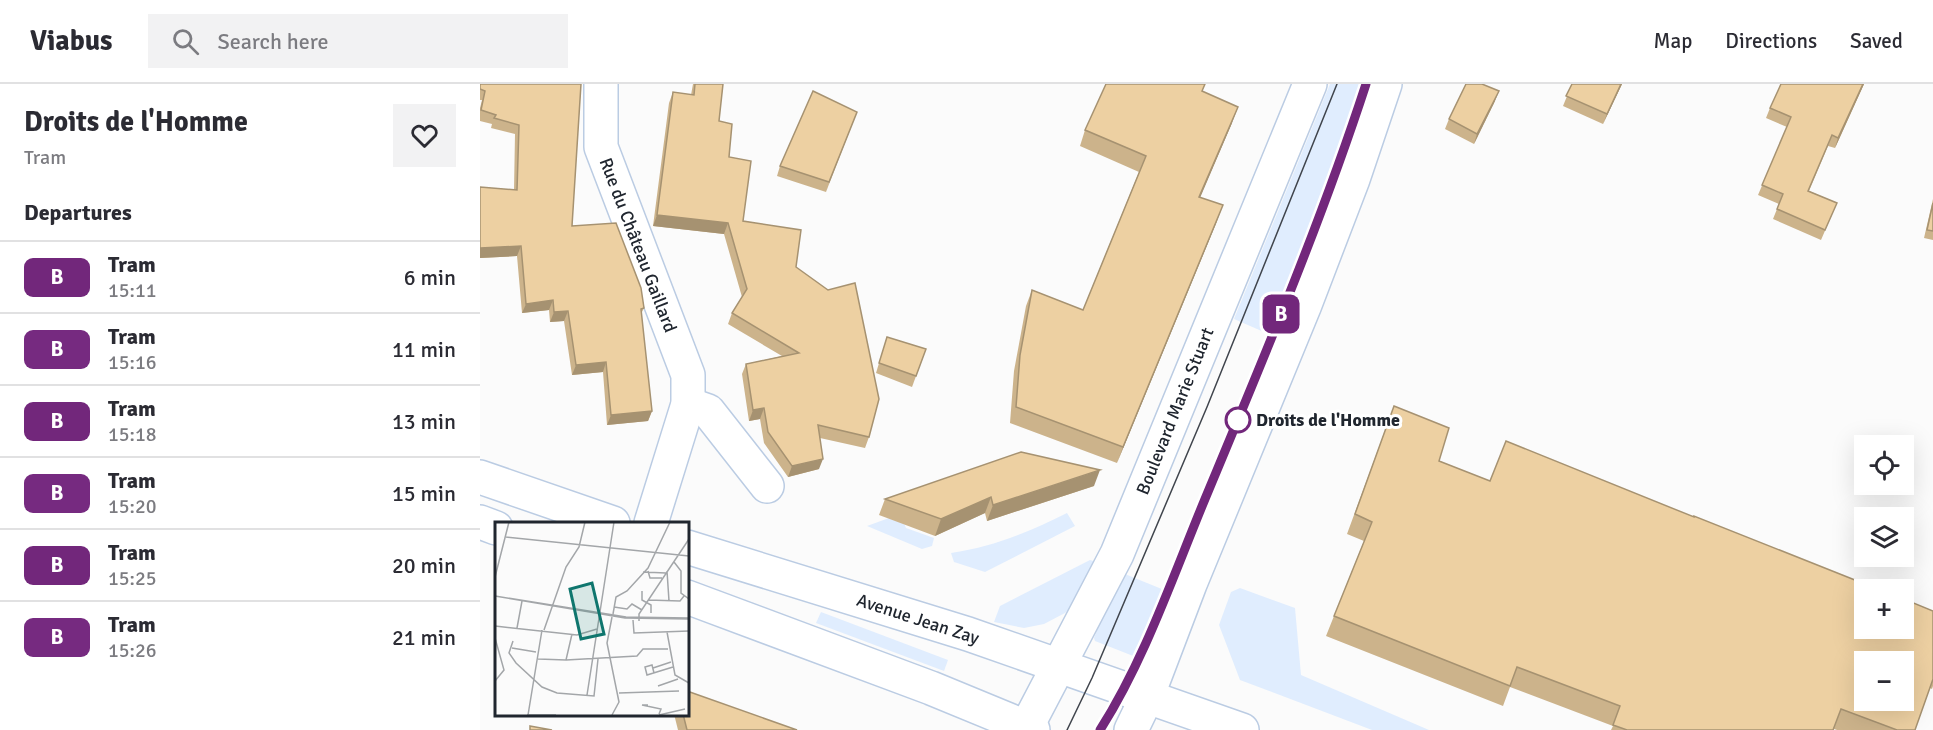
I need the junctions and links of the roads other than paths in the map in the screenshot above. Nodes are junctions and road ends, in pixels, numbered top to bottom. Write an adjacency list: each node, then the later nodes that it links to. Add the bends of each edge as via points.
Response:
1 (601, 84): 4 (main road, Rue du Château Gaillard, via 601,147 688,375)
2 (1310, 84): 13 (main road, Boulevard Marie Stuart, via 1117,554)
3 (1384, 84): 14 (main road, via 1304,307)
4 (688, 404): 6 (main road, via 708,411); 9 (main road, Rue du Château Gaillard)
5 (480, 477): 8 (main road)
6 (767, 486)
7 (480, 522): 10 (main road)
8 (610, 522)
9 (651, 522)
10 (495, 528)
11 (688, 547): 13 (main road, Avenue Jean Zay)
12 (688, 597): 15 (main road, via 932,688)
13 (1059, 666): 14 (main road, Avenue Jean Zay); 15 (main road, Boulevard Marie Stuart)
14 (1147, 697): 16 (main road); 17 (main road, Avenue Jean Zay)
15 (1028, 729)
16 (1131, 730)
17 (1242, 730)

